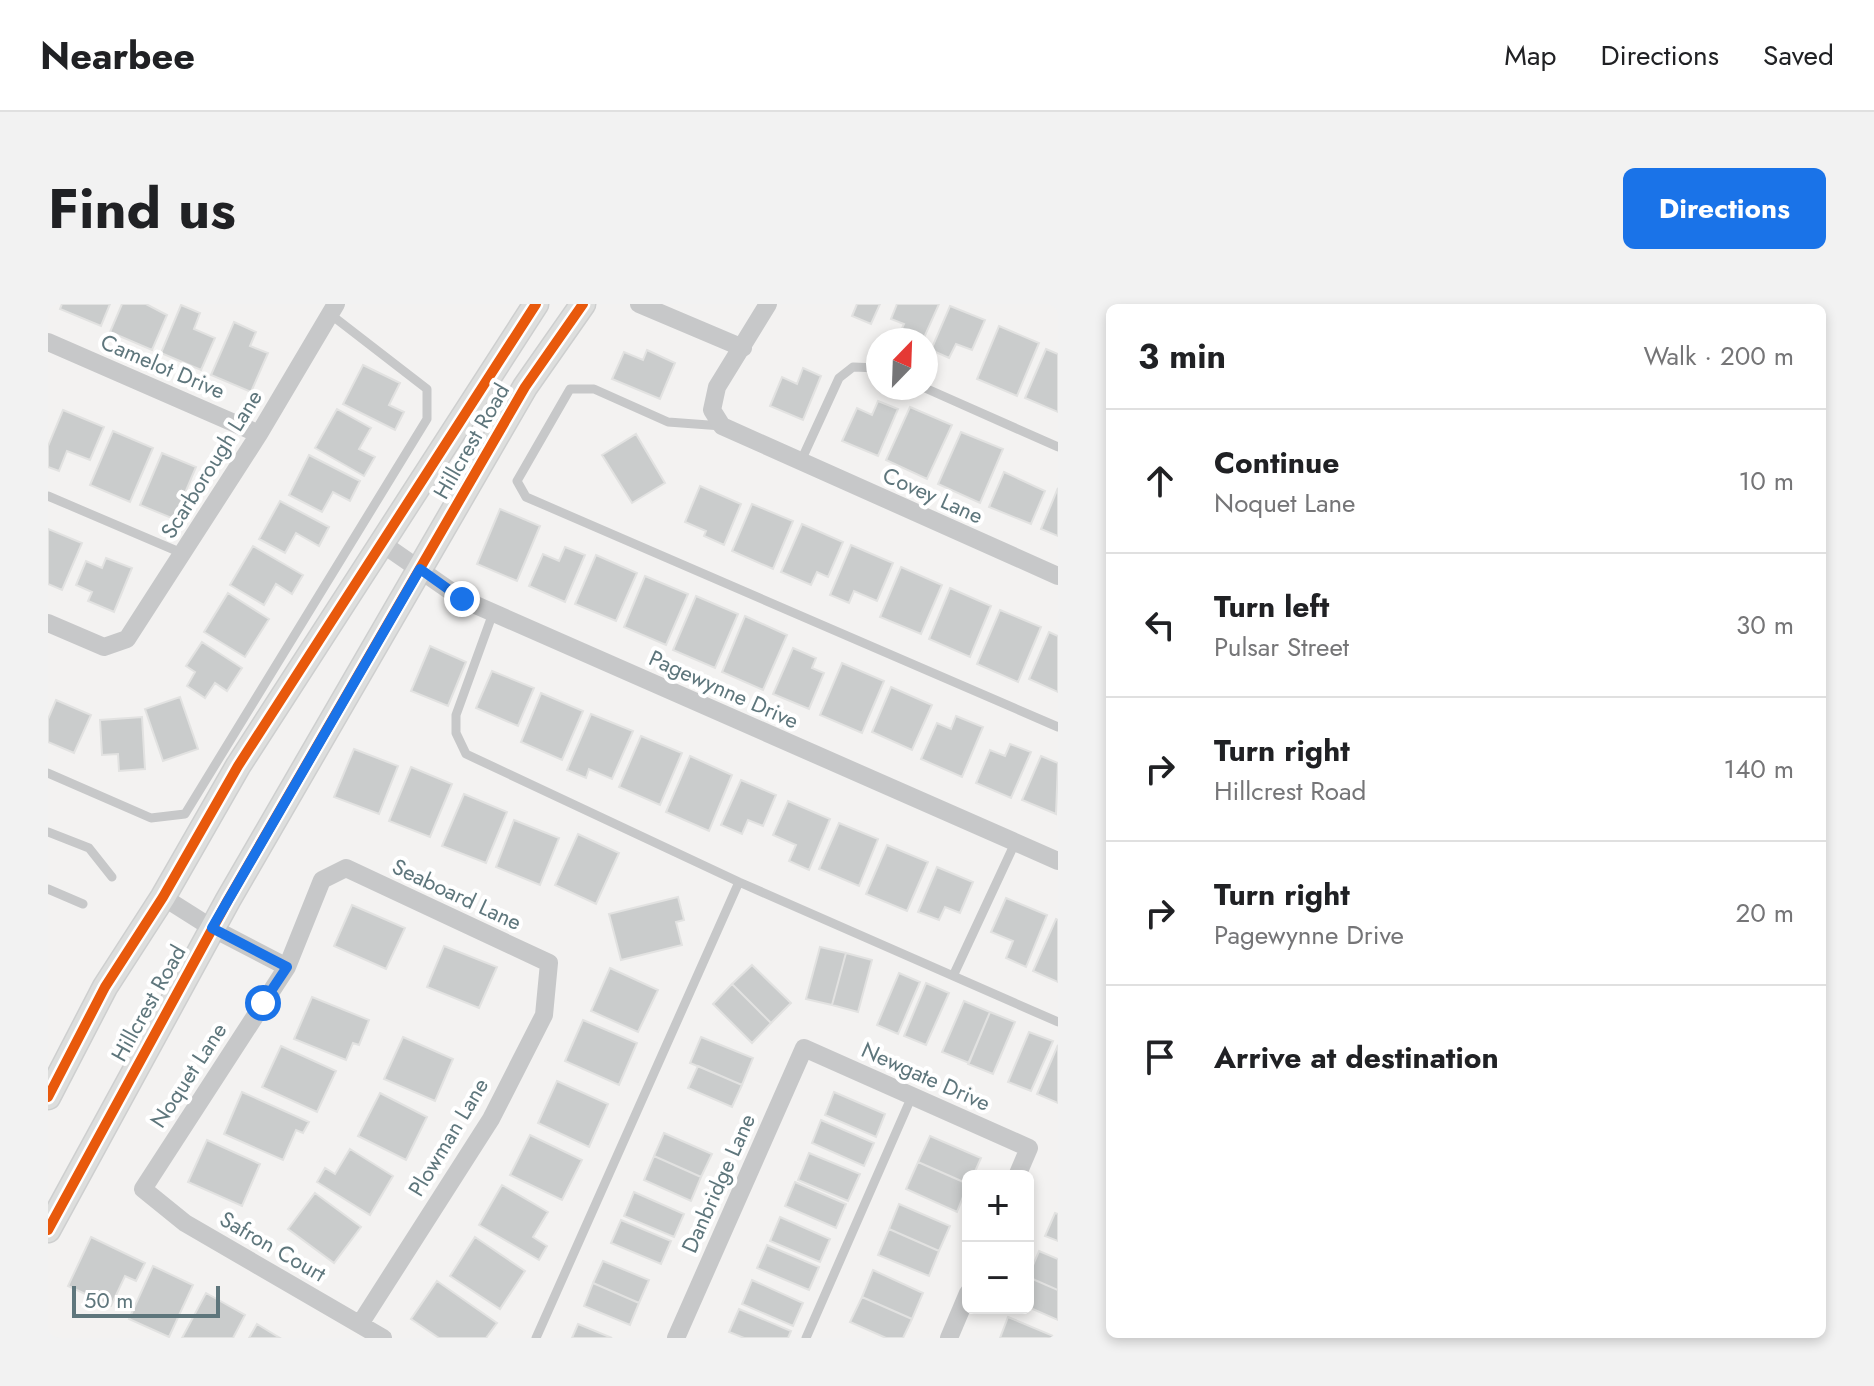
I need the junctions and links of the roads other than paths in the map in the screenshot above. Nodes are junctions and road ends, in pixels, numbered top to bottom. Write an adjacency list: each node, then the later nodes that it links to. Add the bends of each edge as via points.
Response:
1 (536, 304): 15 (main road, Hillcrest Road)
2 (583, 304): 17 (main road, Hillcrest Road, via 525,387)
3 (639, 304): 7 (street)
4 (768, 304): 7 (street)
5 (333, 309): 11 (street, Scarborough Lane); 22 (lane, via 427,389 427,419 185,814 151,818)
6 (48, 342): 11 (street, Camelot Drive)
7 (743, 348): 10 (street, via 712,399)
8 (866, 368): 13 (lane, via 845,371)
9 (938, 394): 12 (lane)
10 (722, 426): 13 (street, Covey Lane); 21 (lane, via 668,422 594,389 570,389 517,481 526,497)
11 (259, 434): 16 (street, Scarborough Lane)
12 (1058, 447)
13 (794, 461): 18 (street, Covey Lane)
14 (48, 496): 16 (lane)
15 (380, 542): 17 (street, Pagewynne Drive); 30 (main road, Hillcrest Road, via 238,766)
16 (184, 554): 20 (street, Scarborough Lane, via 139,625 120,644 104,647)
17 (420, 569): 19 (street, Pagewynne Drive, via 462,599); 32 (main road, Hillcrest Road)
18 (1058, 576)
19 (493, 613): 24 (street, Pagewynne Drive); 28 (lane, via 456,715 456,733 466,754)
20 (48, 623)
21 (1058, 727)
22 (48, 773)
23 (48, 832): 27 (lane, via 89,848)
24 (1015, 843): 25 (street, Pagewynne Drive); 35 (lane)
25 (1058, 861)
26 (346, 868): 33 (street, Seaboard Lane); 34 (street, Noquet Lane, via 322,880)
27 (112, 877)
28 (739, 882): 35 (lane); 46 (lane)
29 (48, 889): 31 (lane)
30 (163, 897): 32 (street); 39 (main road, Hillcrest Road, via 105,987)
31 (83, 904)
32 (212, 928): 34 (street); 42 (main road, Hillcrest Road)
33 (549, 963): 44 (street, Plowman Lane, via 544,1015 491,1119)
34 (287, 967): 41 (street, Noquet Lane)
35 (954, 974): 36 (lane)
36 (1058, 1022)
37 (804, 1048): 38 (street, Newgate Drive); 47 (street, Danbridge Lane)
38 (912, 1096): 40 (street, Newgate Drive, via 1029,1148); 48 (lane)
39 (48, 1097)
40 (1020, 1170)
41 (143, 1189): 44 (street, Safron Court, via 185,1223)
42 (48, 1230)
43 (962, 1307): 49 (street)
44 (360, 1324): 45 (street, Safron Court)
45 (383, 1338)
46 (536, 1338)
47 (676, 1338)
48 (806, 1338)
49 (949, 1338)

